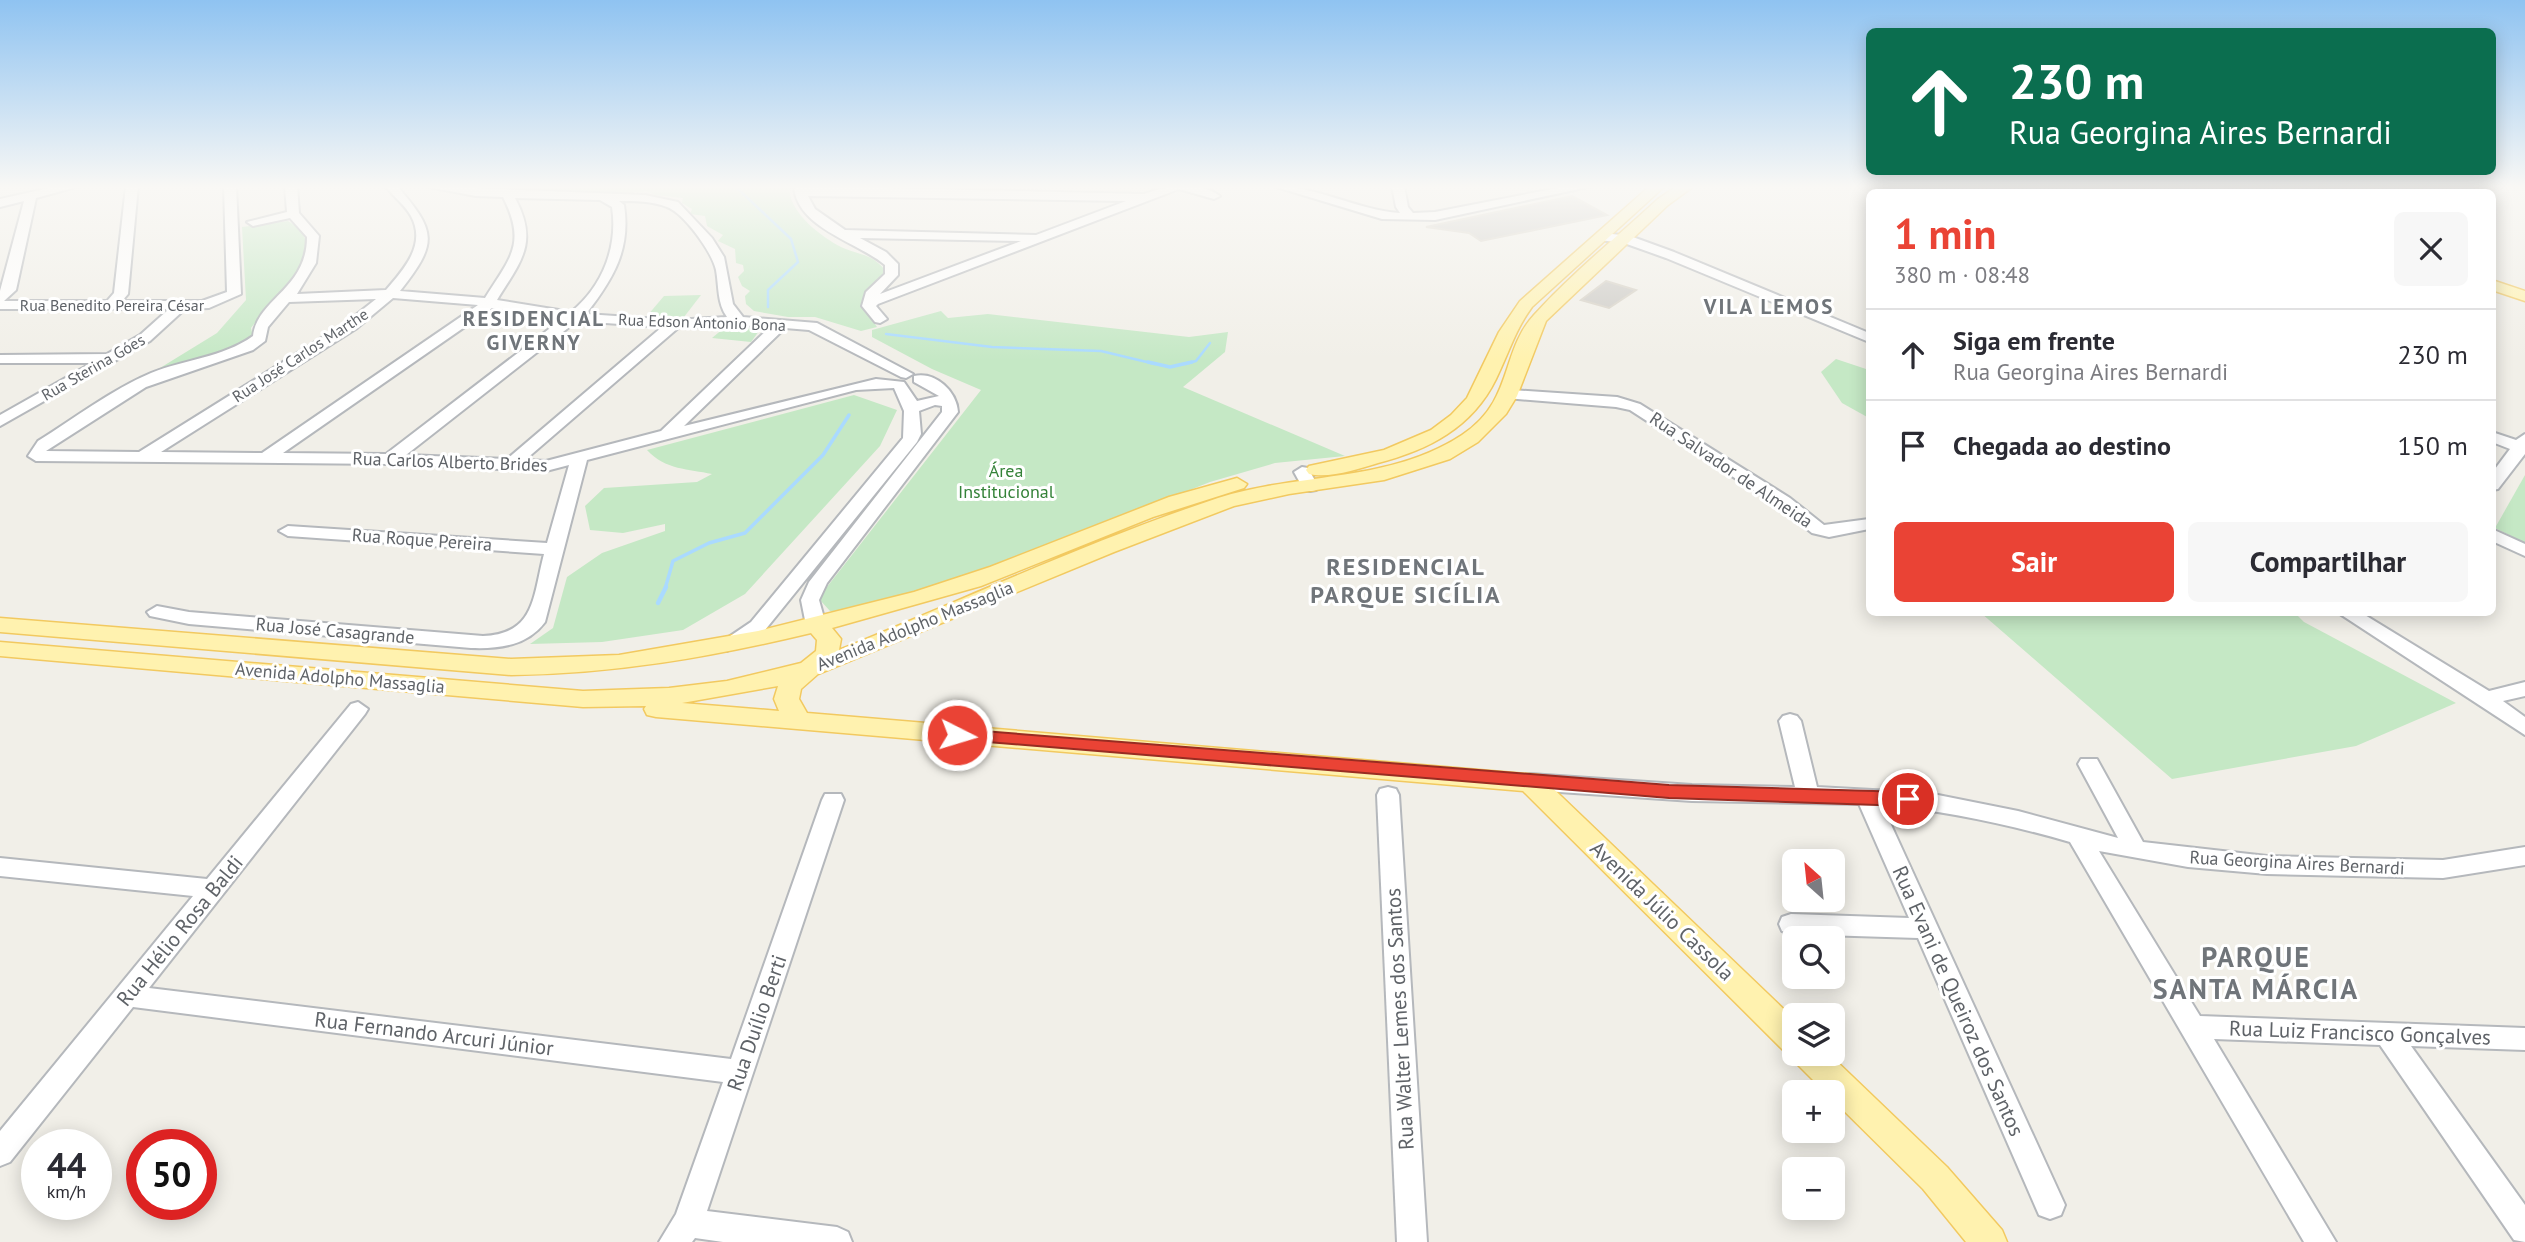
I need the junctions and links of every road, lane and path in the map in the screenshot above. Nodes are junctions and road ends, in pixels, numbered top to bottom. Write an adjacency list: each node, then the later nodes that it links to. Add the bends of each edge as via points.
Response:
1 (20, 244): 20 (street, via 9,290)
2 (126, 244): 25 (street, via 121,294)
3 (232, 244): 26 (street, Rua Benedito Pereira César, via 234,294 204,305)
4 (314, 244): 21 (street, via 307,273)
5 (421, 244): 17 (street, Rua José Carlos Marthe, via 417,261)
6 (521, 244): 27 (street)
7 (620, 244): 28 (street, via 600,287)
8 (707, 244): 30 (street, via 722,267 727,308)
9 (863, 244): 14 (street, via 892,264)
10 (1026, 244): 15 (street)
11 (1595, 244): 38 (main road, Avenida Adolpho Massaglia, via 1526,303 1508,326)
12 (1621, 244): 39 (main road, Avenida Adolpho Massaglia, via 1539,319)
13 (1639, 244): 33 (street)
14 (887, 282): 15 (street); 22 (street, via 871,295)
15 (914, 286): 22 (street)
16 (2496, 286): 19 (main road)
17 (390, 293): 21 (street, Rua Edson Antonio Bona); 27 (street, Rua Edson Antonio Bona); 49 (street, Rua José Carlos Marthe, via 352,325)
18 (2496, 295): 23 (main road)
19 (2525, 296)
20 (0, 298)
21 (286, 298): 49 (street, Rua Carlos Alberto Brides, via 267,319 260,338 240,352 147,381 36,452 36,456)
22 (873, 301): 29 (street, via 869,306)
23 (2525, 304)
24 (0, 305): 25 (street, Rua Benedito Pereira César)
25 (111, 305): 26 (street, Rua Benedito Pereira César)
26 (181, 305): 35 (street, Rua Sterina Góes, via 145,338)
27 (486, 305): 28 (street, Rua Edson Antonio Bona); 48 (street)
28 (576, 317): 31 (street, Rua Edson Antonio Bona); 50 (street)
29 (880, 319)
30 (739, 321): 31 (street, Rua Edson Antonio Bona); 32 (street, Rua Edson Antonio Bona)
31 (674, 324): 52 (street)
32 (780, 325): 34 (street, Rua Edson Antonio Bona, via 825,329); 42 (street)
33 (1866, 337)
34 (863, 353): 37 (street); 41 (street, Rua Edson Antonio Bona)
35 (110, 358): 36 (street); 44 (street, Rua Sterina Góes)
36 (0, 359)
37 (878, 364): 40 (street, Rua Carlos Alberto Brides, via 872,378); 41 (street)
38 (1488, 378): 39 (main road); 53 (main road, Avenida Adolpho Massaglia, via 1475,402 1430,438)
39 (1513, 388): 53 (main road, Avenida Adolpho Massaglia, via 1482,429 1446,452 1374,476); 55 (street, Rua Salvador de Almeida, via 1635,407 1784,502 1818,529 1829,532)
40 (885, 390): 41 (street, via 933,400); 43 (street, Rua Carlos Alberto Brides); 64 (street, via 916,425 911,439 758,626)
41 (946, 396): 63 (street, via 950,412 818,582 810,600)
42 (695, 407): 43 (street, via 703,418); 45 (street, via 669,431)
43 (726, 420): 45 (street, Rua Carlos Alberto Brides)
44 (0, 421)
45 (671, 435): 51 (street, Rua Carlos Alberto Brides)
46 (2496, 439): 47 (street)
47 (2523, 445): 54 (street)
48 (267, 457): 49 (street, Rua Carlos Alberto Brides); 50 (street, Rua Carlos Alberto Brides)
49 (140, 458)
50 (390, 459): 52 (street, Rua Carlos Alberto Brides)
51 (579, 459): 52 (street, Rua Carlos Alberto Brides, via 546,466); 58 (street)
52 (510, 465)
53 (1306, 479): 63 (main road, Avenida Adolpho Massaglia, via 1222,488 956,587); 67 (main road, Avenida Adolpho Massaglia, via 1187,517)
54 (2496, 480)
55 (1866, 525)
56 (288, 531): 58 (street, Rua Roque Pereira)
57 (2496, 536): 59 (street)
58 (555, 549): 60 (street, Rua José Casagrande, via 535,622 513,639 448,640)
59 (2525, 551)
60 (157, 612)
61 (2353, 616): 70 (street)
62 (0, 625): 66 (main road, Avenida Adolpho Massaglia, via 511,667 627,664)
63 (816, 625): 64 (main road, Avenida Adolpho Massaglia); 67 (main road, via 830,646)
64 (723, 647): 66 (main road, Avenida Adolpho Massaglia)
65 (0, 649): 71 (main road, Avenida Adolpho Massaglia)
66 (686, 654): 69 (main road, via 673,679)
67 (809, 669): 69 (main road, Avenida Adolpho Massaglia); 75 (main road, via 792,682 785,699)
68 (2525, 689): 70 (street)
69 (680, 696): 71 (main road, Avenida Adolpho Massaglia); 73 (main road, via 693,709)
70 (2486, 698): 76 (street)
71 (583, 699): 73 (main road)
72 (358, 709): 87 (street, Rua Hélio Rosa Baldi)
73 (712, 713): 75 (main road)
74 (1790, 721): 80 (street)
75 (801, 722): 78 (main road)
76 (2525, 728)
77 (2089, 764): 84 (street)
78 (1530, 782): 80 (street, Rua Georgina Aires Bernardi); 92 (main road, Avenida Júlio Cassola)
79 (1388, 795): 102 (street, Rua Walter Lemes dos Santos)
80 (1808, 795): 81 (street, Rua Georgina Aires Bernardi)
81 (1867, 796): 83 (street, Rua Georgina Aires Bernardi, via 1978,809); 89 (street, Rua Evani de Queiroz dos Santos)
82 (833, 800): 96 (street, Rua Duílio Berti)
83 (2079, 838): 84 (street, Rua Georgina Aires Bernardi); 91 (street)
84 (2136, 850): 85 (street, Rua Georgina Aires Bernardi, via 2266,865 2369,870 2443,869)
85 (2525, 856)
86 (0, 867): 87 (street)
87 (214, 889): 90 (street, Rua Hélio Rosa Baldi)
88 (1791, 924): 89 (street)
89 (1924, 928): 98 (street, Rua Evani de Queiroz dos Santos)
90 (129, 996): 96 (street, Rua Fernando Arcuri Júnior); 97 (street, Rua Hélio Rosa Baldi)
91 (2194, 1027): 93 (street, Rua Luiz Francisco Gonçalves); 104 (street)
92 (1782, 1028)
93 (2387, 1034): 94 (street, Rua Luiz Francisco Gonçalves); 99 (street)
94 (2525, 1039)
95 (1820, 1066): 103 (main road, via 1935,1178)
96 (740, 1072): 100 (street, Rua Duílio Berti)
97 (0, 1153)
98 (2050, 1205)
99 (2525, 1230)
100 (681, 1233): 101 (street)
101 (837, 1242)
102 (1412, 1242)
103 (1989, 1242)
104 (2321, 1242)

